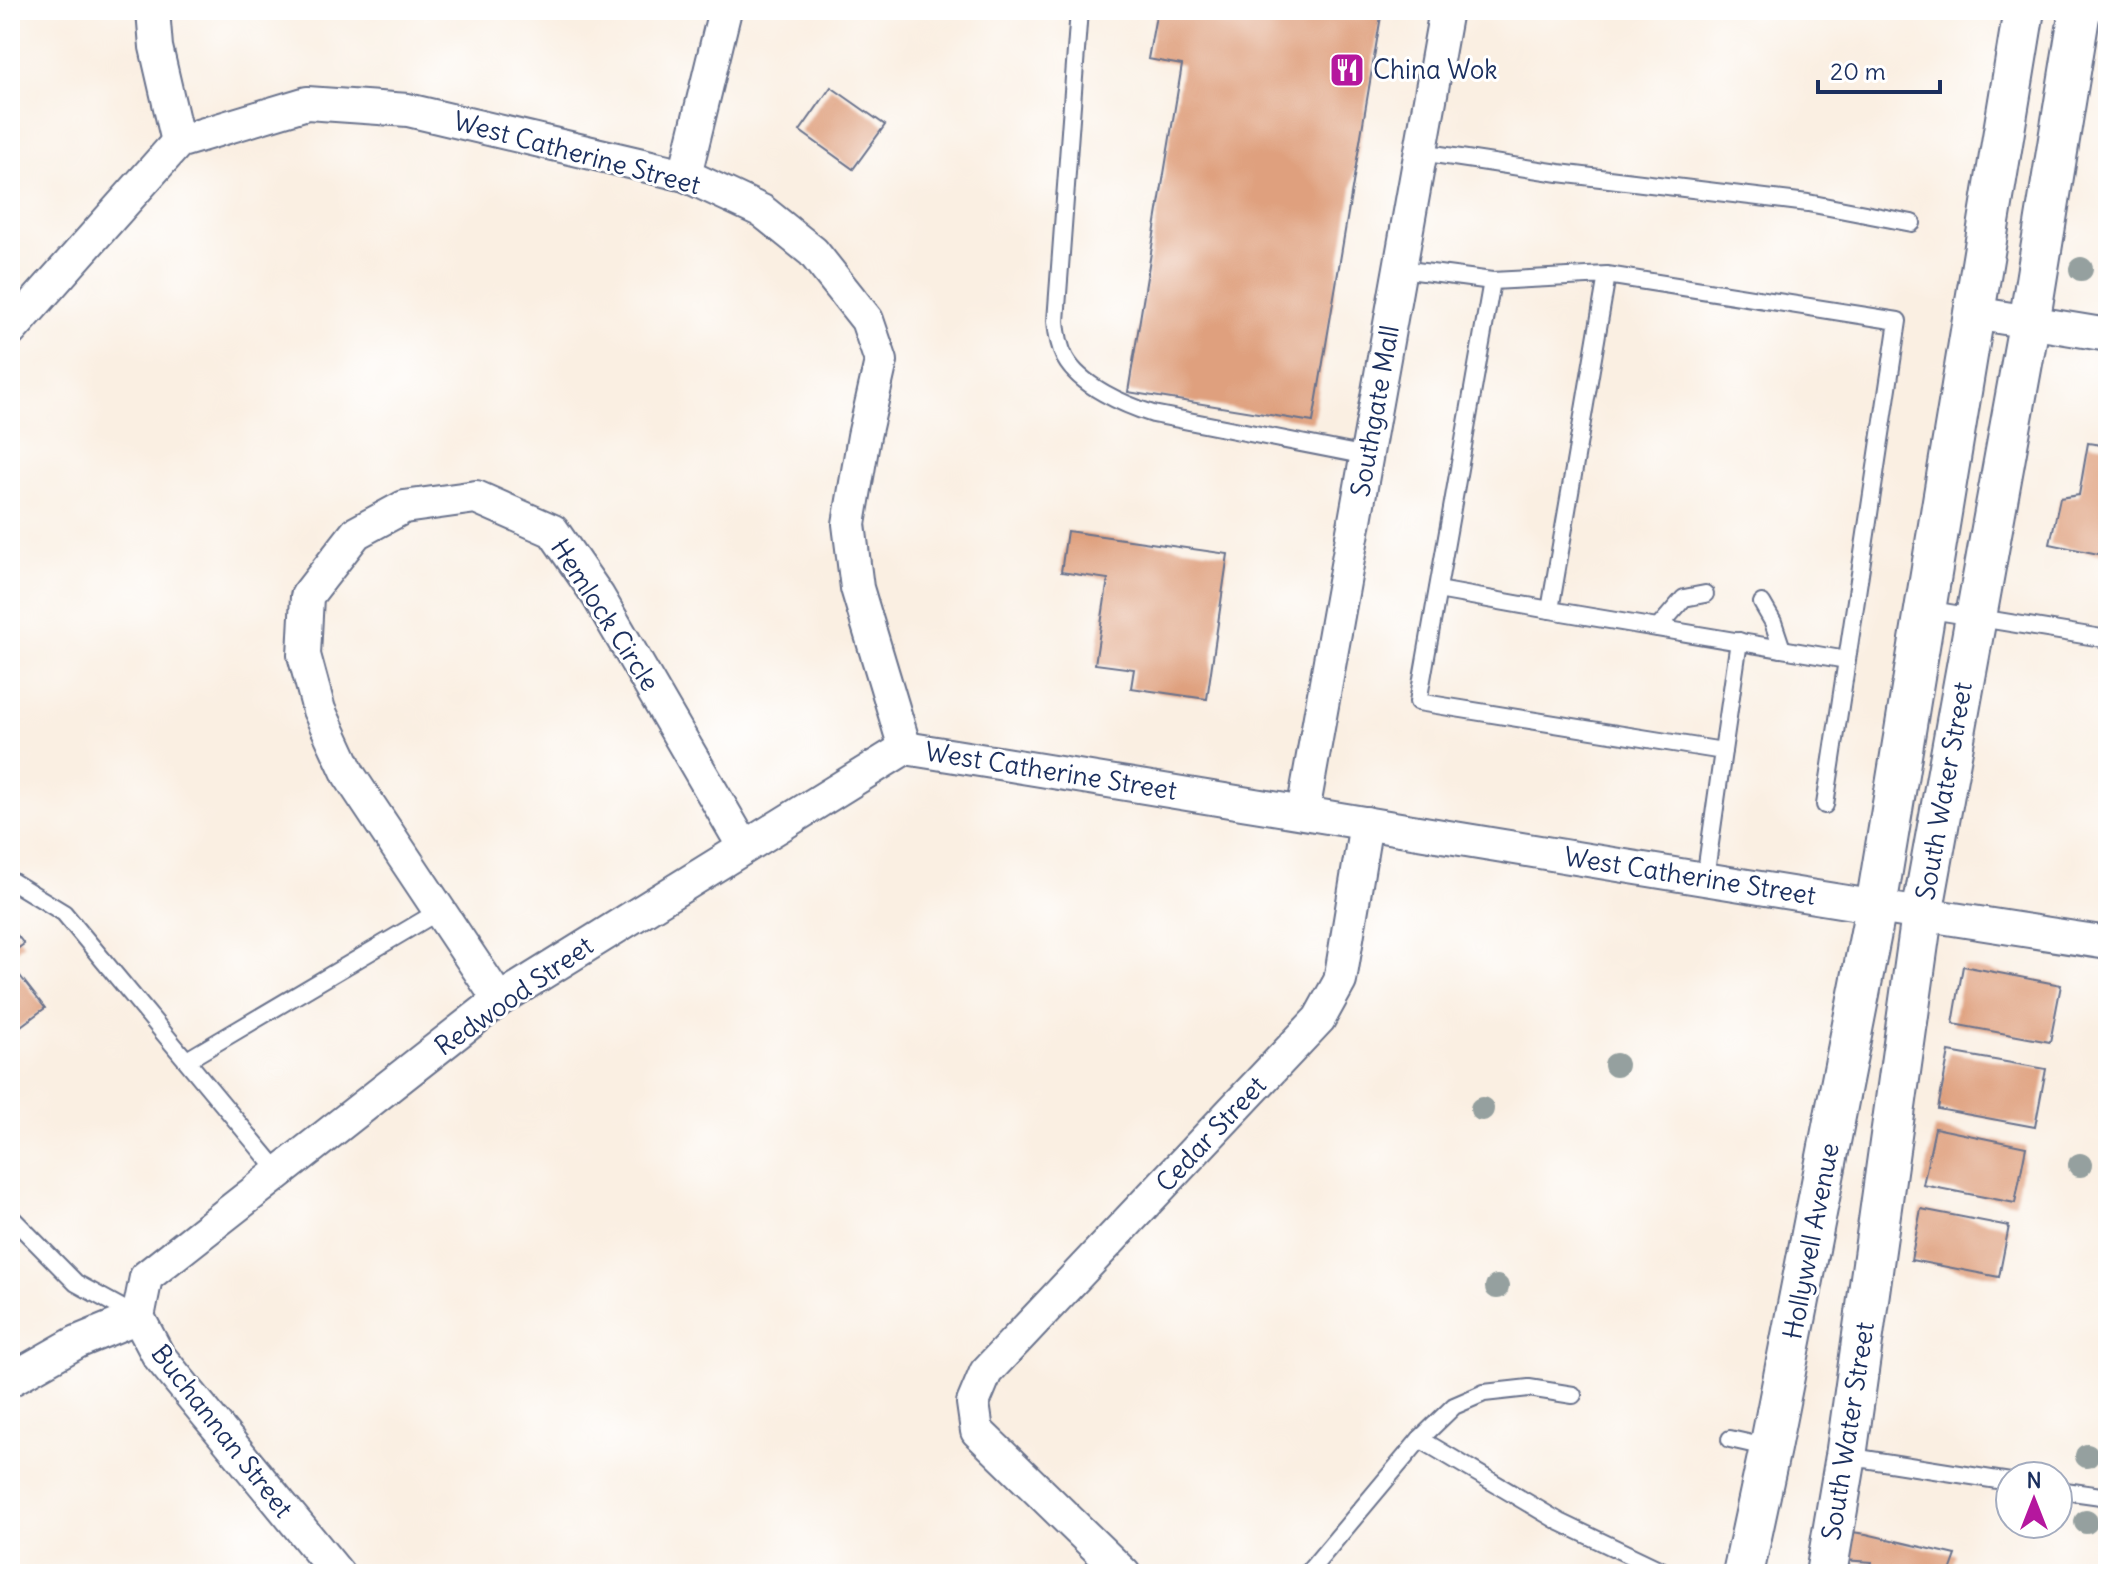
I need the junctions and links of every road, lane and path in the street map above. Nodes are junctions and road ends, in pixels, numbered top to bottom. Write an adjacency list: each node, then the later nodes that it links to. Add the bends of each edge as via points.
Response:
1 (153, 10): 7 (street)
2 (725, 10): 9 (street)
3 (1079, 10): 18 (lane, via 1056,321 1066,360 1083,378 1153,414)
4 (1446, 10): 8 (street, Southgate Mall)
5 (2024, 10): 14 (street, South Water Street)
6 (2080, 10): 15 (street, South Water Street)
7 (178, 142): 9 (street, West Catherine Street, via 307,103 408,110); 16 (street)
8 (1421, 152): 10 (lane, via 1808,203); 11 (street, Southgate Mall)
9 (685, 175): 30 (street, West Catherine Street, via 762,211 813,252 867,320 881,361 849,524 857,588)
10 (1912, 223)
11 (1401, 269): 13 (lane); 18 (street, Southgate Mall)
12 (1607, 275): 13 (lane); 23 (lane); 29 (lane, via 1898,321)
13 (1492, 281): 19 (lane)
14 (1974, 313): 15 (street); 22 (street, South Water Street)
15 (2029, 324): 17 (street); 24 (street, South Water Street)
16 (10, 331)
17 (2108, 335)
18 (1367, 456): 33 (street, Southgate Mall)
19 (1438, 590): 23 (lane); 31 (lane, via 1418,702)
20 (1705, 594): 25 (lane, via 1684,598)
21 (1762, 603): 28 (lane)
22 (1925, 609): 24 (lane); 38 (street, South Water Street)
23 (1550, 610): 25 (lane)
24 (1976, 617): 26 (lane); 40 (street, South Water Street)
25 (1658, 628): 27 (lane)
26 (2108, 639)
27 (1739, 641): 28 (lane); 31 (lane)
28 (1782, 649): 29 (lane)
29 (1847, 660): 32 (lane)
30 (905, 748): 33 (street, West Catherine Street); 35 (street, Redwood Street)
31 (1723, 751): 36 (lane)
32 (1825, 805)
33 (1303, 812): 34 (street, West Catherine Street)
34 (1366, 823): 36 (street, West Catherine Street); 58 (street, Cedar Street, via 1340,981 1319,1019 986,1372 973,1403 977,1431)
35 (744, 847): 39 (street, Hemlock Circle, via 598,596 553,531 476,497 404,507 356,533 307,596 304,655 319,710 349,775); 42 (street, Redwood Street)
36 (1705, 879): 38 (street, West Catherine Street)
37 (10, 880): 43 (lane, via 64,913)
38 (1876, 907): 40 (street, West Catherine Street); 52 (street, Hollywell Avenue)
39 (439, 911): 42 (street, Hemlock Circle); 43 (lane)
40 (1922, 915): 41 (street, West Catherine Street); 53 (street, South Water Street)
41 (2108, 943)
42 (499, 1000): 44 (street, Redwood Street)
43 (187, 1060): 44 (lane)
44 (279, 1172): 46 (street, Redwood Street)
45 (10, 1216): 47 (lane, via 76,1283)
46 (146, 1277): 47 (street, Buchannan Street)
47 (138, 1317): 48 (street, via 77,1342); 57 (street, Buchannan Street, via 158,1355)
48 (10, 1380)
49 (1573, 1395): 50 (lane, via 1529,1388 1484,1393 1454,1406)
50 (1420, 1439): 59 (lane); 60 (lane, via 1560,1522)
51 (1730, 1439): 52 (lane)
52 (1770, 1448): 61 (street, Hollywell Avenue)
53 (1846, 1456): 54 (lane); 62 (street, South Water Street)
54 (1994, 1479)
55 (2074, 1492): 56 (lane)
56 (2108, 1497)
57 (338, 1574)
58 (1124, 1574)
59 (1307, 1574)
60 (1669, 1574)
61 (1743, 1574)
62 (1826, 1574)

